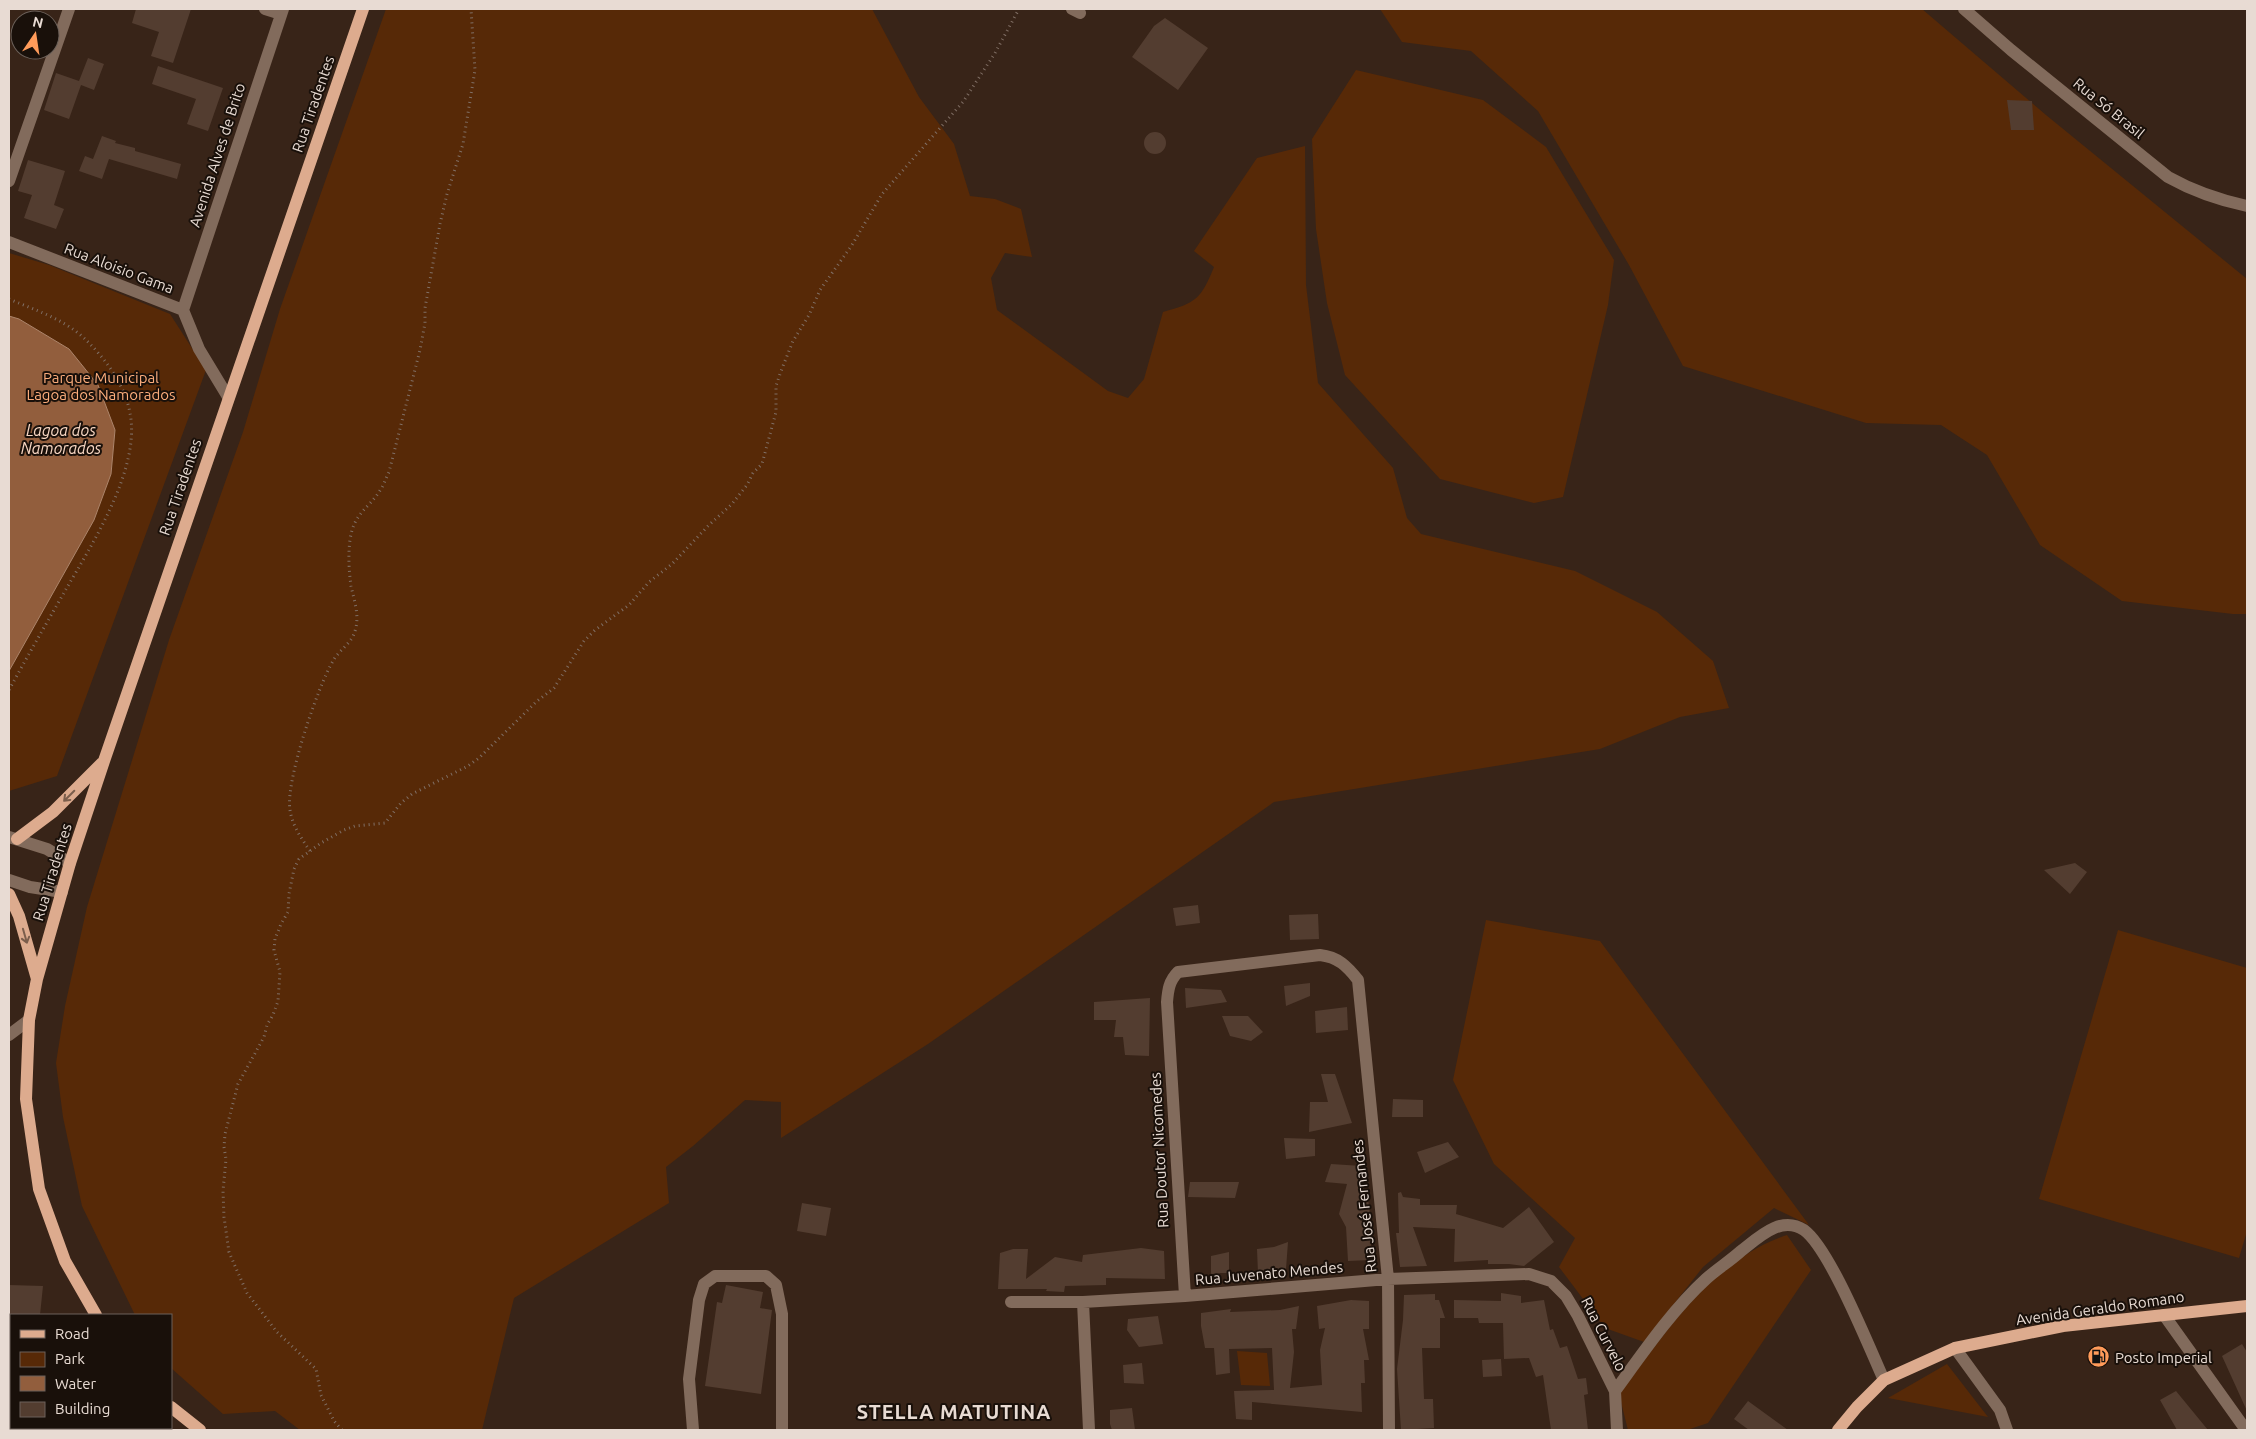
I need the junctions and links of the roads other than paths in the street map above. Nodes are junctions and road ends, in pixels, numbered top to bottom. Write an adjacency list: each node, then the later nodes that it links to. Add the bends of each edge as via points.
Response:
1 (69, 9): 6 (street)
2 (265, 9): 5 (street)
3 (363, 9): 10 (main road, Rua Tiradentes)
4 (1964, 9): 7 (street, Rua Só Brasil, via 2168,177 2225,202)
5 (282, 12): 9 (street, Avenida Alves de Brito)
6 (9, 181)
7 (2247, 206)
8 (9, 242): 9 (street, Rua Aloisio Gama)
9 (183, 310): 10 (street, Rua Aloisio Gama, via 199,349)
10 (228, 397): 11 (main road, Rua Tiradentes)
11 (104, 761): 12 (main road, one-way to 12, via 53,812); 13 (main road, Rua Tiradentes)
12 (13, 838): 13 (street, via 47,849)
13 (70, 863): 15 (main road, Rua Tiradentes)
14 (9, 880): 15 (street)
15 (62, 892): 17 (main road, Rua Tiradentes)
16 (9, 894): 17 (main road, one-way to 17, via 19,916)
17 (37, 979): 19 (main road)
18 (1358, 980): 22 (street, Rua José Fernandes); 23 (street, Rua Doutor Nicomedes, via 1346,965 1330,956 1320,955 1178,972 1172,978 1167,1002)
19 (29, 1020): 20 (street); 27 (main road, via 26,1099 39,1189 66,1261)
20 (9, 1035)
21 (1529, 1274): 22 (street, Rua Juvenato Mendes); 31 (street, Rua Curvelo, via 1551,1281 1566,1296)
22 (1388, 1279): 23 (street, Rua Juvenato Mendes); 37 (street, Rua José Fernandes)
23 (1185, 1296): 25 (street, Rua Juvenato Mendes)
24 (1011, 1302): 25 (street, Rua Juvenato Mendes)
25 (1083, 1302): 36 (street)
26 (2247, 1306): 28 (main road, Avenida Geraldo Romano)
27 (95, 1314)
28 (2164, 1315): 29 (main road, Avenida Geraldo Romano, via 2063,1326); 41 (street)
29 (1955, 1348): 30 (main road, Avenida Geraldo Romano); 40 (street, via 2000,1410)
30 (1884, 1380): 31 (street, via 1838,1279 1819,1247 1805,1231 1792,1224 1767,1231 1705,1280 1658,1333); 39 (main road, Avenida Geraldo Romano)
31 (1614, 1391): 38 (street, Rua Curvelo, via 1618,1418)
32 (172, 1408): 33 (main road)
33 (200, 1430)
34 (693, 1430): 35 (street, via 689,1379 704,1284 715,1276 766,1276 776,1285 782,1314)
35 (782, 1430)
36 (1090, 1430)
37 (1389, 1430)
38 (1616, 1430)
39 (1838, 1430)
40 (2007, 1430)
41 (2246, 1430)

